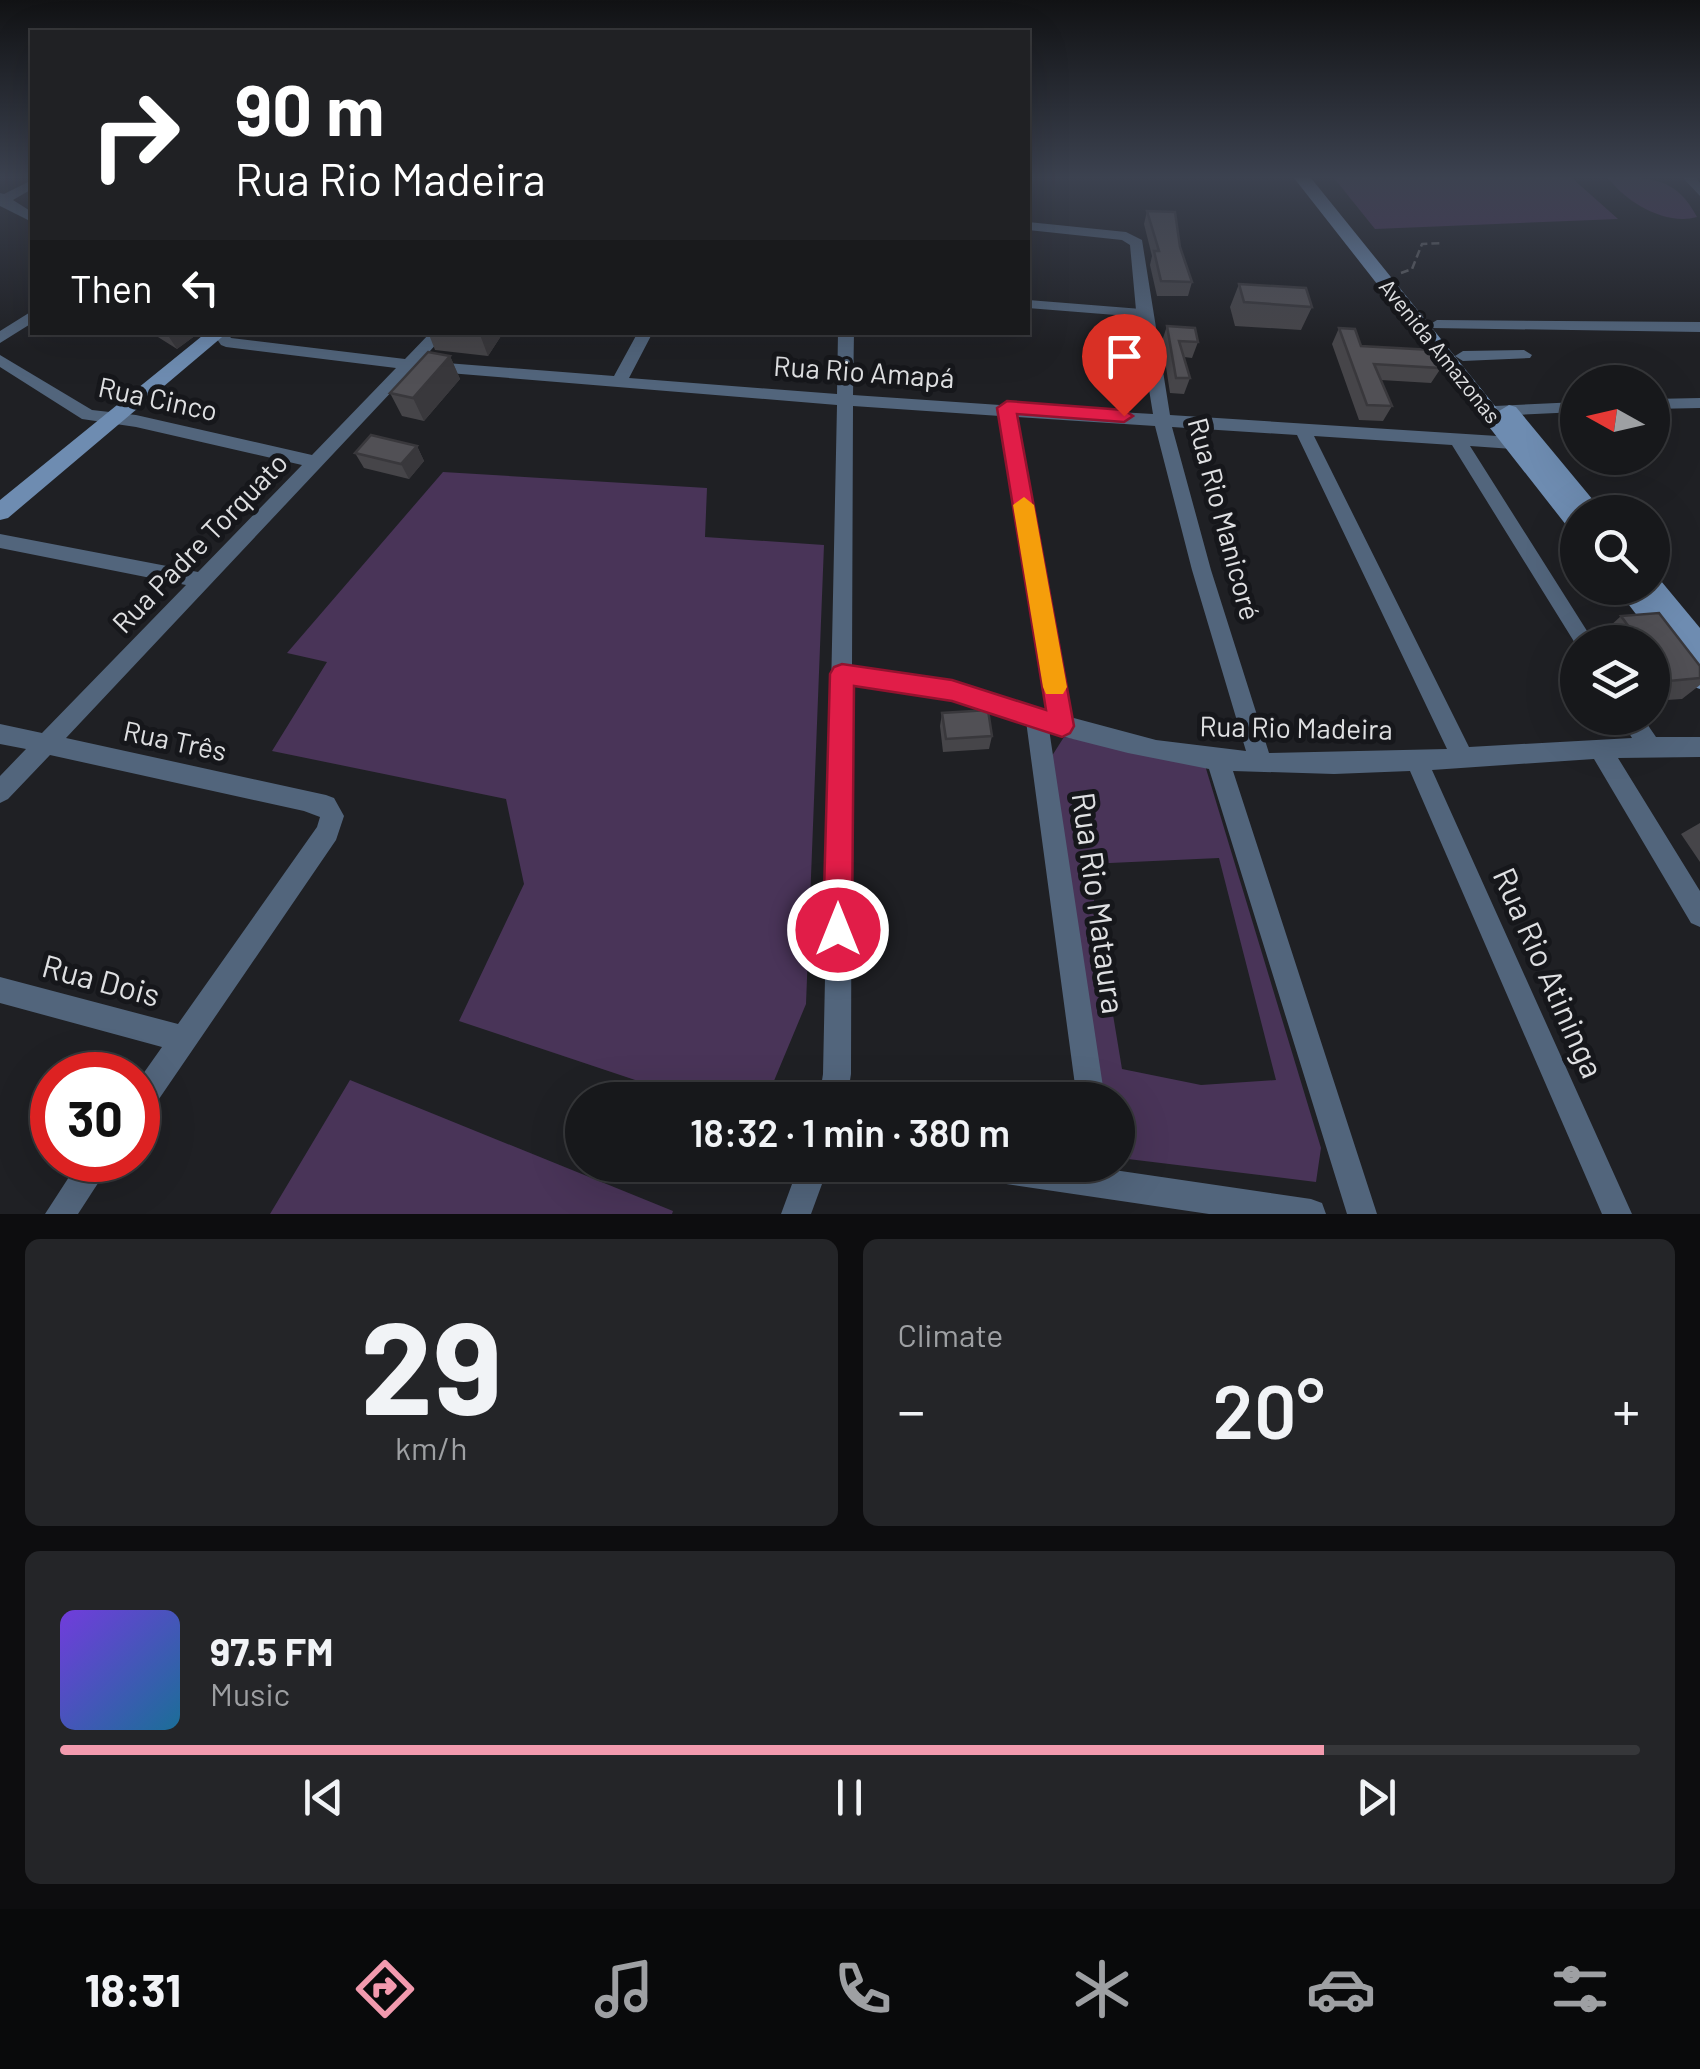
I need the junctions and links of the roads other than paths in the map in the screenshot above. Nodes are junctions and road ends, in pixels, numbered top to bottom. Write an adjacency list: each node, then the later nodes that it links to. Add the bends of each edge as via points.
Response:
1 (1113, 235): 5 (street, Rua Rio Manicoré, via 1136,243)
2 (1350, 235): 25 (street, Avenida Amazonas)
3 (1364, 235): 7 (street, Avenida Amazonas)
4 (1030, 304): 5 (lane)
5 (1141, 313): 26 (street, Rua Rio Manicoré)
6 (30, 317): 14 (street)
7 (1438, 326): 8 (street); 16 (street, Avenida Amazonas)
8 (1700, 327)
9 (215, 335): 27 (street)
10 (221, 335): 18 (street, Rua Rio Amapá, via 226,342)
11 (437, 335): 18 (street, Rua Padre Torquato)
12 (644, 335): 19 (street)
13 (846, 335): 20 (street)
14 (0, 338)
15 (1524, 355): 16 (street)
16 (1463, 356): 25 (street, Avenida Amazonas)
17 (0, 360): 27 (street, Rua Cinco, via 88,415)
18 (409, 366): 19 (street, Rua Rio Amapá); 31 (street, Rua Padre Torquato)
19 (619, 381): 20 (street, Rua Rio Amapá)
20 (843, 400): 23 (street, Rua Rio Amapá); 41 (street)
21 (1700, 403): 22 (street)
22 (1670, 404)
23 (1007, 408): 26 (street, Rua Rio Amapá); 44 (street)
24 (1560, 408): 25 (street)
25 (1497, 410): 30 (street, Avenida Amazonas); 32 (street, Avenida Amazonas)
26 (1163, 419): 28 (street, Rua Rio Amapá); 54 (street, Rua Rio Manicoré, via 1171,469)
27 (113, 420): 31 (street, Rua Cinco); 34 (street)
28 (1303, 430): 29 (street, Rua Rio Amapá); 51 (street)
29 (1458, 441): 30 (street, Rua Rio Amapá); 39 (street)
30 (1512, 443): 33 (street, Avenida Amazonas)
31 (315, 462): 36 (street, Rua Padre Torquato)
32 (1576, 495)
33 (1560, 502)
34 (0, 512)
35 (0, 541): 36 (street)
36 (199, 580): 47 (street, Rua Padre Torquato)
37 (1642, 605): 42 (street)
38 (1666, 605): 40 (street)
39 (1573, 625)
40 (1700, 646)
41 (842, 674): 43 (street, Rua Rio Madeira, via 952,690); 60 (street)
42 (1700, 678)
43 (1036, 716): 44 (street, Rua Rio Madeira); 61 (street, Rua Rio Mataura)
44 (1062, 726): 52 (street, Rua Rio Madeira)
45 (0, 734): 47 (street, Rua Três)
46 (1642, 735): 48 (street)
47 (48, 744): 55 (street, Rua Padre Torquato); 58 (street, Rua Três, via 304,800 326,806 332,816 328,832)
48 (1649, 746): 49 (street, Rua Rio Madeira); 50 (street, Rua Rio Madeira)
49 (1700, 746)
50 (1600, 749): 51 (street, Rua Rio Madeira); 56 (street)
51 (1461, 756): 53 (street, Rua Rio Madeira)
52 (1218, 760): 54 (street, Rua Rio Madeira); 68 (street)
53 (1416, 760): 54 (street, Rua Rio Madeira); 69 (street, Rua Rio Atininga)
54 (1262, 762)
55 (0, 792)
56 (1700, 914)
57 (0, 990): 58 (street, Rua Dois)
58 (184, 1039): 59 (street)
59 (160, 1073)
60 (836, 1082)
61 (1088, 1082)
62 (1135, 1179): 67 (street)
63 (83, 1182): 65 (street)
64 (808, 1182): 66 (street)
65 (60, 1214)
66 (796, 1214)
67 (1311, 1214)
68 (1362, 1214)
69 (1617, 1214)

